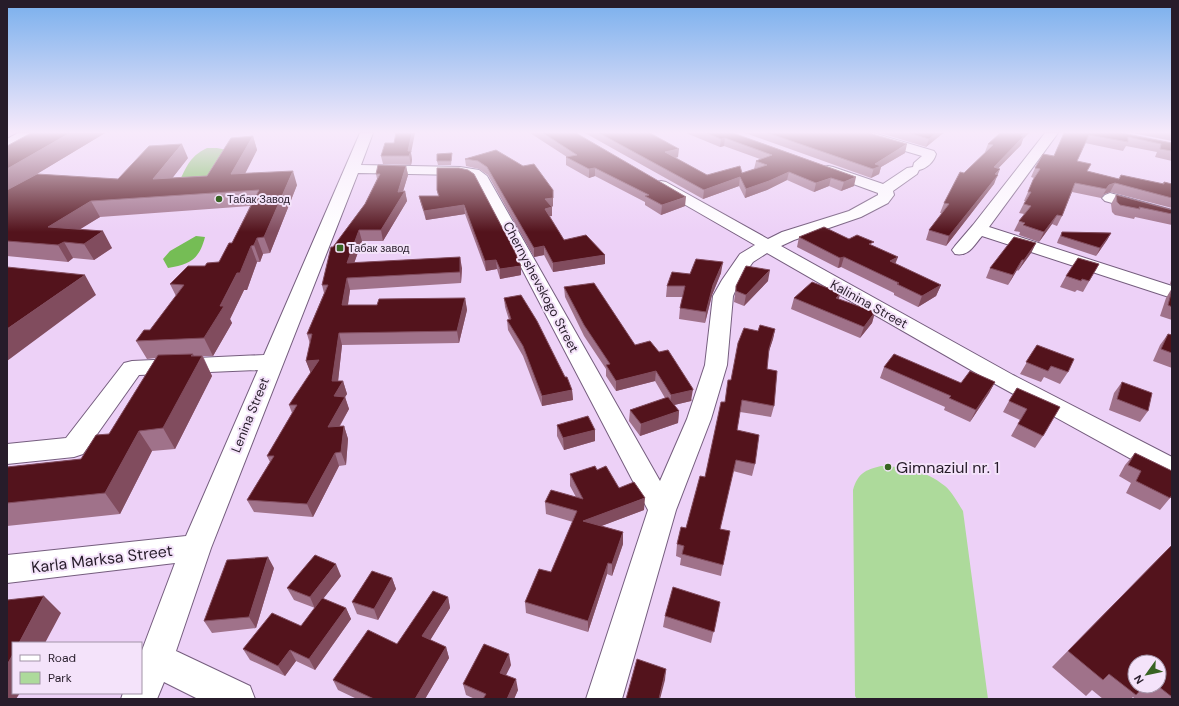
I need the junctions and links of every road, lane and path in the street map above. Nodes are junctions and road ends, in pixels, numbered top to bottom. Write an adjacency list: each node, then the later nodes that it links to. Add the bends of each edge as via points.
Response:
1 (354, 166): 5 (street, Lenina Street)
2 (818, 166): 7 (street)
3 (914, 166): 7 (street)
4 (1027, 166): 10 (street)
5 (353, 169): 14 (street, Lenina Street); 17 (street, Chernyshevskogo Street, via 460,171 474,173 482,179)
6 (645, 176): 11 (street, Kalinina Street)
7 (885, 190): 11 (street, via 883,200 855,214)
8 (1110, 198): 9 (street)
9 (1172, 215)
10 (979, 229): 12 (street); 13 (street)
11 (766, 246): 16 (street, Kalinina Street, via 1005,380); 17 (street, via 746,258 723,296 716,364 699,419)
12 (961, 250)
13 (1172, 292)
14 (272, 362): 15 (street, via 132,368 74,447); 18 (street, Lenina Street)
15 (7, 454)
16 (1172, 469)
17 (662, 510): 23 (street)
18 (196, 548): 19 (street, Karla Marksa Street); 20 (street, Lenina Street)
19 (7, 570)
20 (156, 659): 21 (street, Lenina Street); 22 (street)
21 (142, 692)
22 (237, 699)
23 (604, 699)

